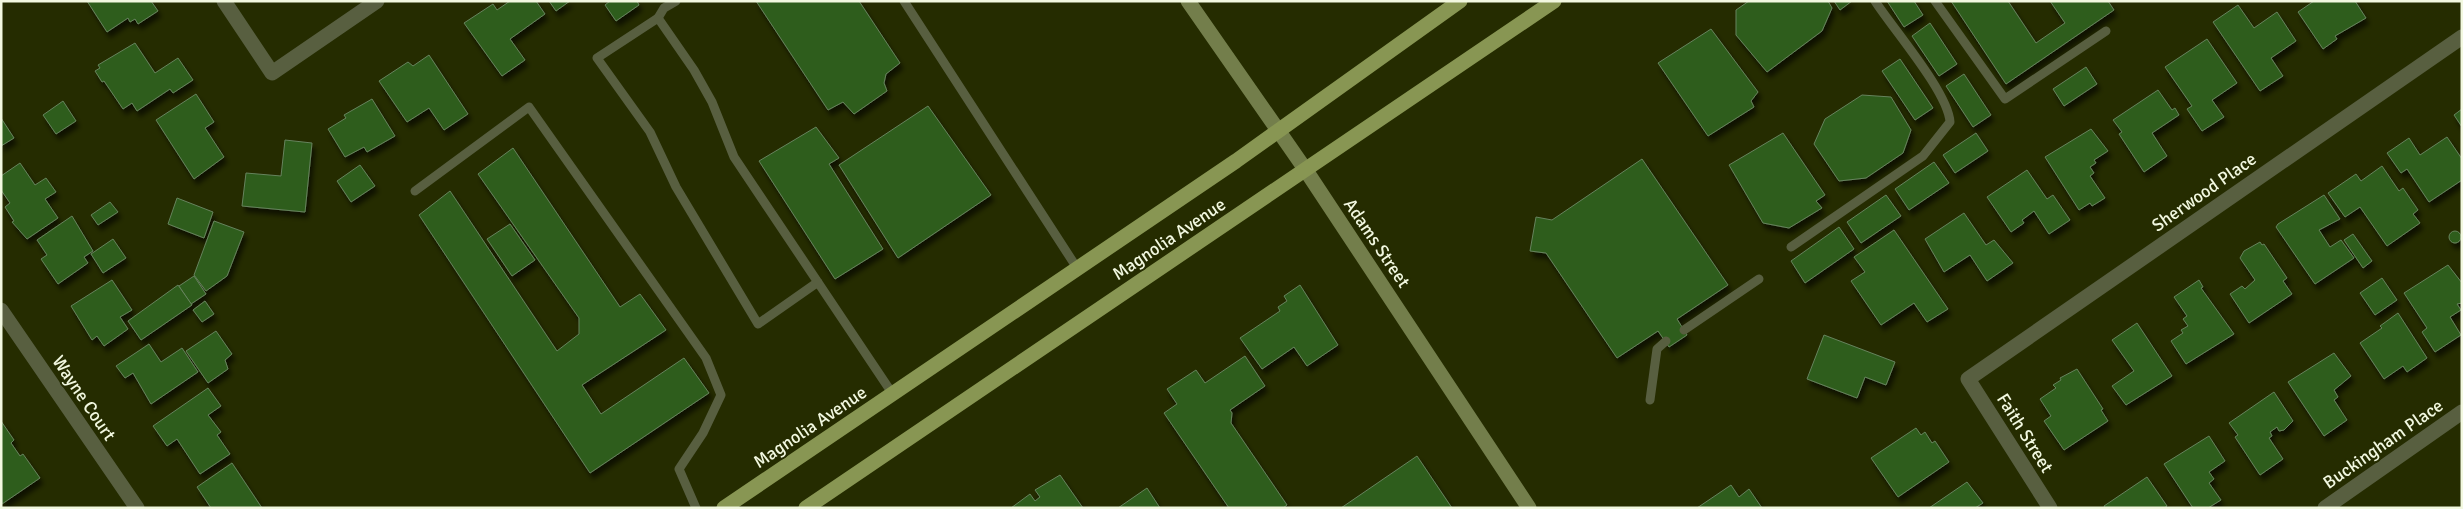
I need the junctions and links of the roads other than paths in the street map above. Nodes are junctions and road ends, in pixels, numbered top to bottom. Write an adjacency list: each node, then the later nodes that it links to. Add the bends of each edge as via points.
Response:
1 (224, 1): 2 (street, via 272,73)
2 (378, 1)
3 (676, 1): 10 (lane, via 664,8)
4 (904, 1): 17 (lane)
5 (1188, 1): 13 (main road, Adams Street)
6 (1460, 1): 13 (main road, Magnolia Avenue)
7 (1554, 1): 14 (main road, Magnolia Avenue)
8 (1875, 1): 16 (lane, via 1930,80 1945,105 1950,122 1923,156)
9 (1935, 1): 11 (lane, via 2005,98)
10 (658, 18): 19 (lane, via 712,102 734,157); 19 (lane, via 598,58 650,132 676,187 758,324)
11 (2106, 31)
12 (2462, 37): 23 (street, Sherwood Place)
13 (1279, 130): 14 (main road, Adams Street); 17 (main road, Magnolia Avenue)
14 (1305, 169): 30 (main road, Magnolia Avenue); 31 (main road, Adams Street)
15 (415, 191): 28 (lane, via 529,107 706,358 721,395 703,433 680,469)
16 (1791, 247)
17 (1077, 268): 24 (main road, Magnolia Avenue)
18 (1759, 279): 21 (lane)
19 (818, 282): 24 (lane)
20 (1, 310): 27 (street, Wayne Court)
21 (1684, 330)
22 (1666, 341): 25 (lane, via 1657,349)
23 (1968, 379): 32 (street, Faith Street)
24 (892, 393): 29 (main road, Magnolia Avenue)
25 (1650, 400)
26 (2462, 412): 33 (street, Buckingham Place)
27 (137, 508)
28 (696, 508)
29 (724, 508)
30 (806, 508)
31 (1529, 508)
32 (2050, 508)
33 (2325, 508)

